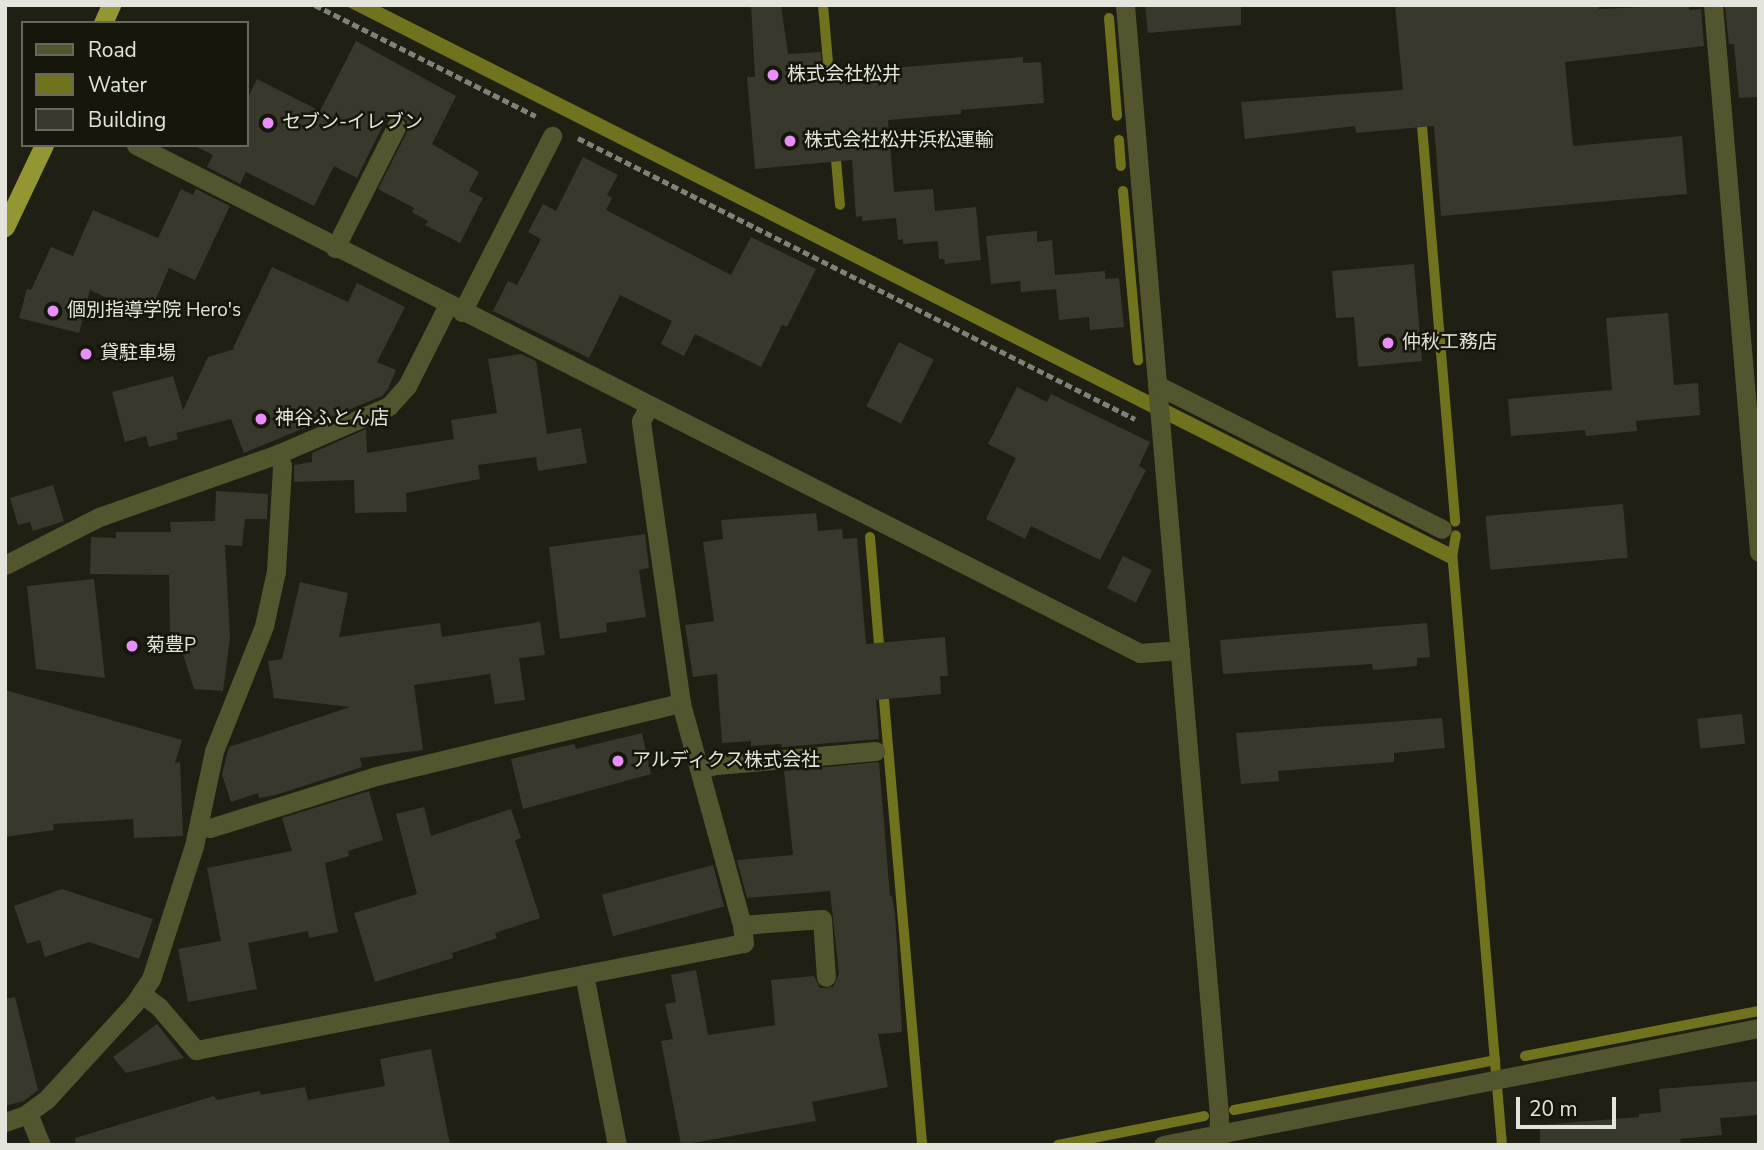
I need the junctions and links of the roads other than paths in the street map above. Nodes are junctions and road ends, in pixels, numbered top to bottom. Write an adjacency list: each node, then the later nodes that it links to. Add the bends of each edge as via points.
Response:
1 (111, 5): 4 (highway)
2 (1125, 5): 12 (street)
3 (1713, 5): 16 (street)
4 (104, 21)
5 (396, 127): 10 (street)
6 (555, 130): 11 (street)
7 (43, 147): 9 (highway)
8 (140, 147): 10 (street)
9 (5, 226)
10 (335, 247): 11 (street)
11 (455, 309): 13 (street); 14 (street, via 399,397 377,412)
12 (1158, 387): 15 (street); 18 (street)
13 (649, 406): 18 (street, via 1140,653); 19 (street, via 641,421)
14 (278, 454): 17 (street, via 99,517); 22 (street, via 282,466 274,582 264,626 211,758)
15 (1442, 529)
16 (1759, 552)
17 (5, 565)
18 (1180, 650): 30 (street)
19 (681, 703): 21 (street); 22 (street, via 376,776 210,828)
20 (875, 751): 21 (street)
21 (699, 769): 23 (street)
22 (199, 825): 26 (street, via 156,965)
23 (742, 925): 24 (street, via 744,943); 25 (street, via 821,919)
24 (583, 975): 26 (street, via 196,1050); 32 (street)
25 (826, 977)
26 (142, 994): 28 (street, via 46,1100)
27 (1759, 1028): 30 (street)
28 (28, 1113): 29 (street); 31 (street)
29 (5, 1122)
30 (1218, 1139): 33 (street)
31 (41, 1145)
32 (617, 1145)
33 (1163, 1145)

